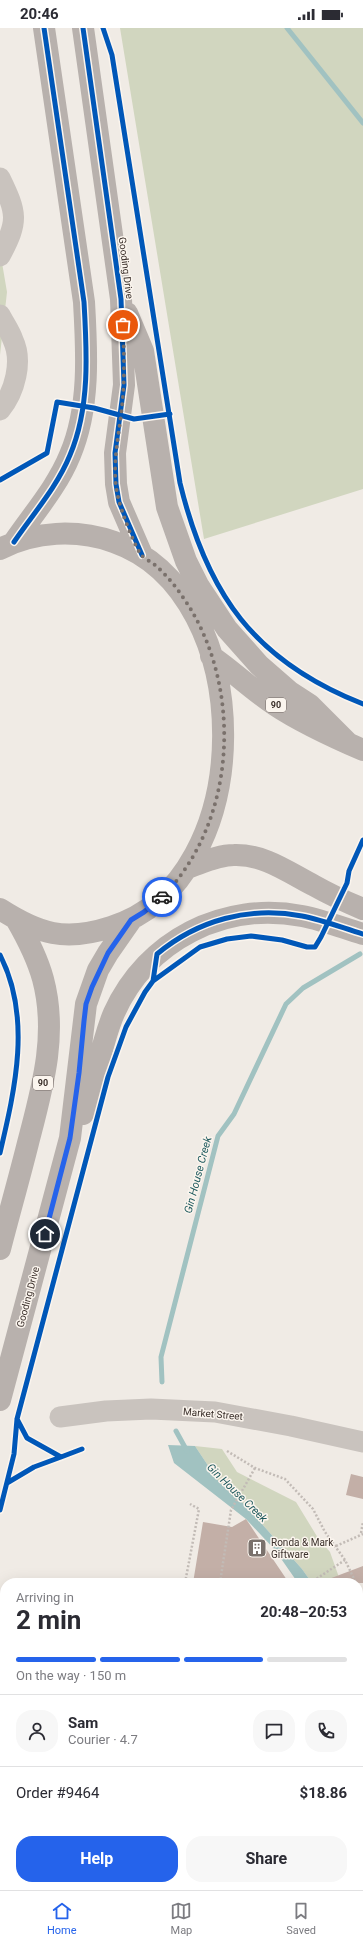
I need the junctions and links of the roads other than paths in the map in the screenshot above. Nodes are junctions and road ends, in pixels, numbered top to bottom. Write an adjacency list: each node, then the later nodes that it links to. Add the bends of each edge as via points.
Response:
1 (44, 28): 8 (main road, via 84,302 84,390 81,416 70,456 50,490)
2 (83, 28): 5 (main road, Gooding Drive)
3 (0, 178): 4 (street, via 14,212 14,226)
4 (0, 256)
5 (121, 299): 9 (main road, Gooding Drive, via 124,385 115,453 116,484 119,502); 11 (main road, via 143,351 168,507 186,561 198,585 227,629 259,665 290,692 310,705)
6 (0, 315): 7 (street, via 13,340 18,358 14,385)
7 (0, 410)
8 (7, 545): 9 (main road, via 48,535 85,535 109,541)
9 (142, 555): 10 (main road, via 168,577 180,593 200,626)
10 (211, 656): 11 (main road, 90, via 234,671 250,687 274,704 311,726); 12 (main road, via 217,676 223,719 222,769 210,820)
11 (355, 747)
12 (187, 868): 13 (main road, via 233,855 260,858); 15 (main road, via 158,902)
13 (363, 909)
14 (8, 914): 15 (main road, via 41,930 77,935 93,933); 18 (main road, 90, via 34,952 44,980 49,1013 49,1041 44,1081)
15 (131, 920): 17 (main road, Gooding Drive, via 98,970 86,1004)
16 (363, 934): 17 (main road, via 302,916 264,912 206,924 173,941 142,969 121,999 106,1037 86,1109)
17 (70, 1138): 19 (main road, Gooding Drive)
18 (0, 1249)
19 (0, 1400)
20 (60, 1417): 21 (street, Market Street, via 151,1408 215,1412)
21 (363, 1442)

